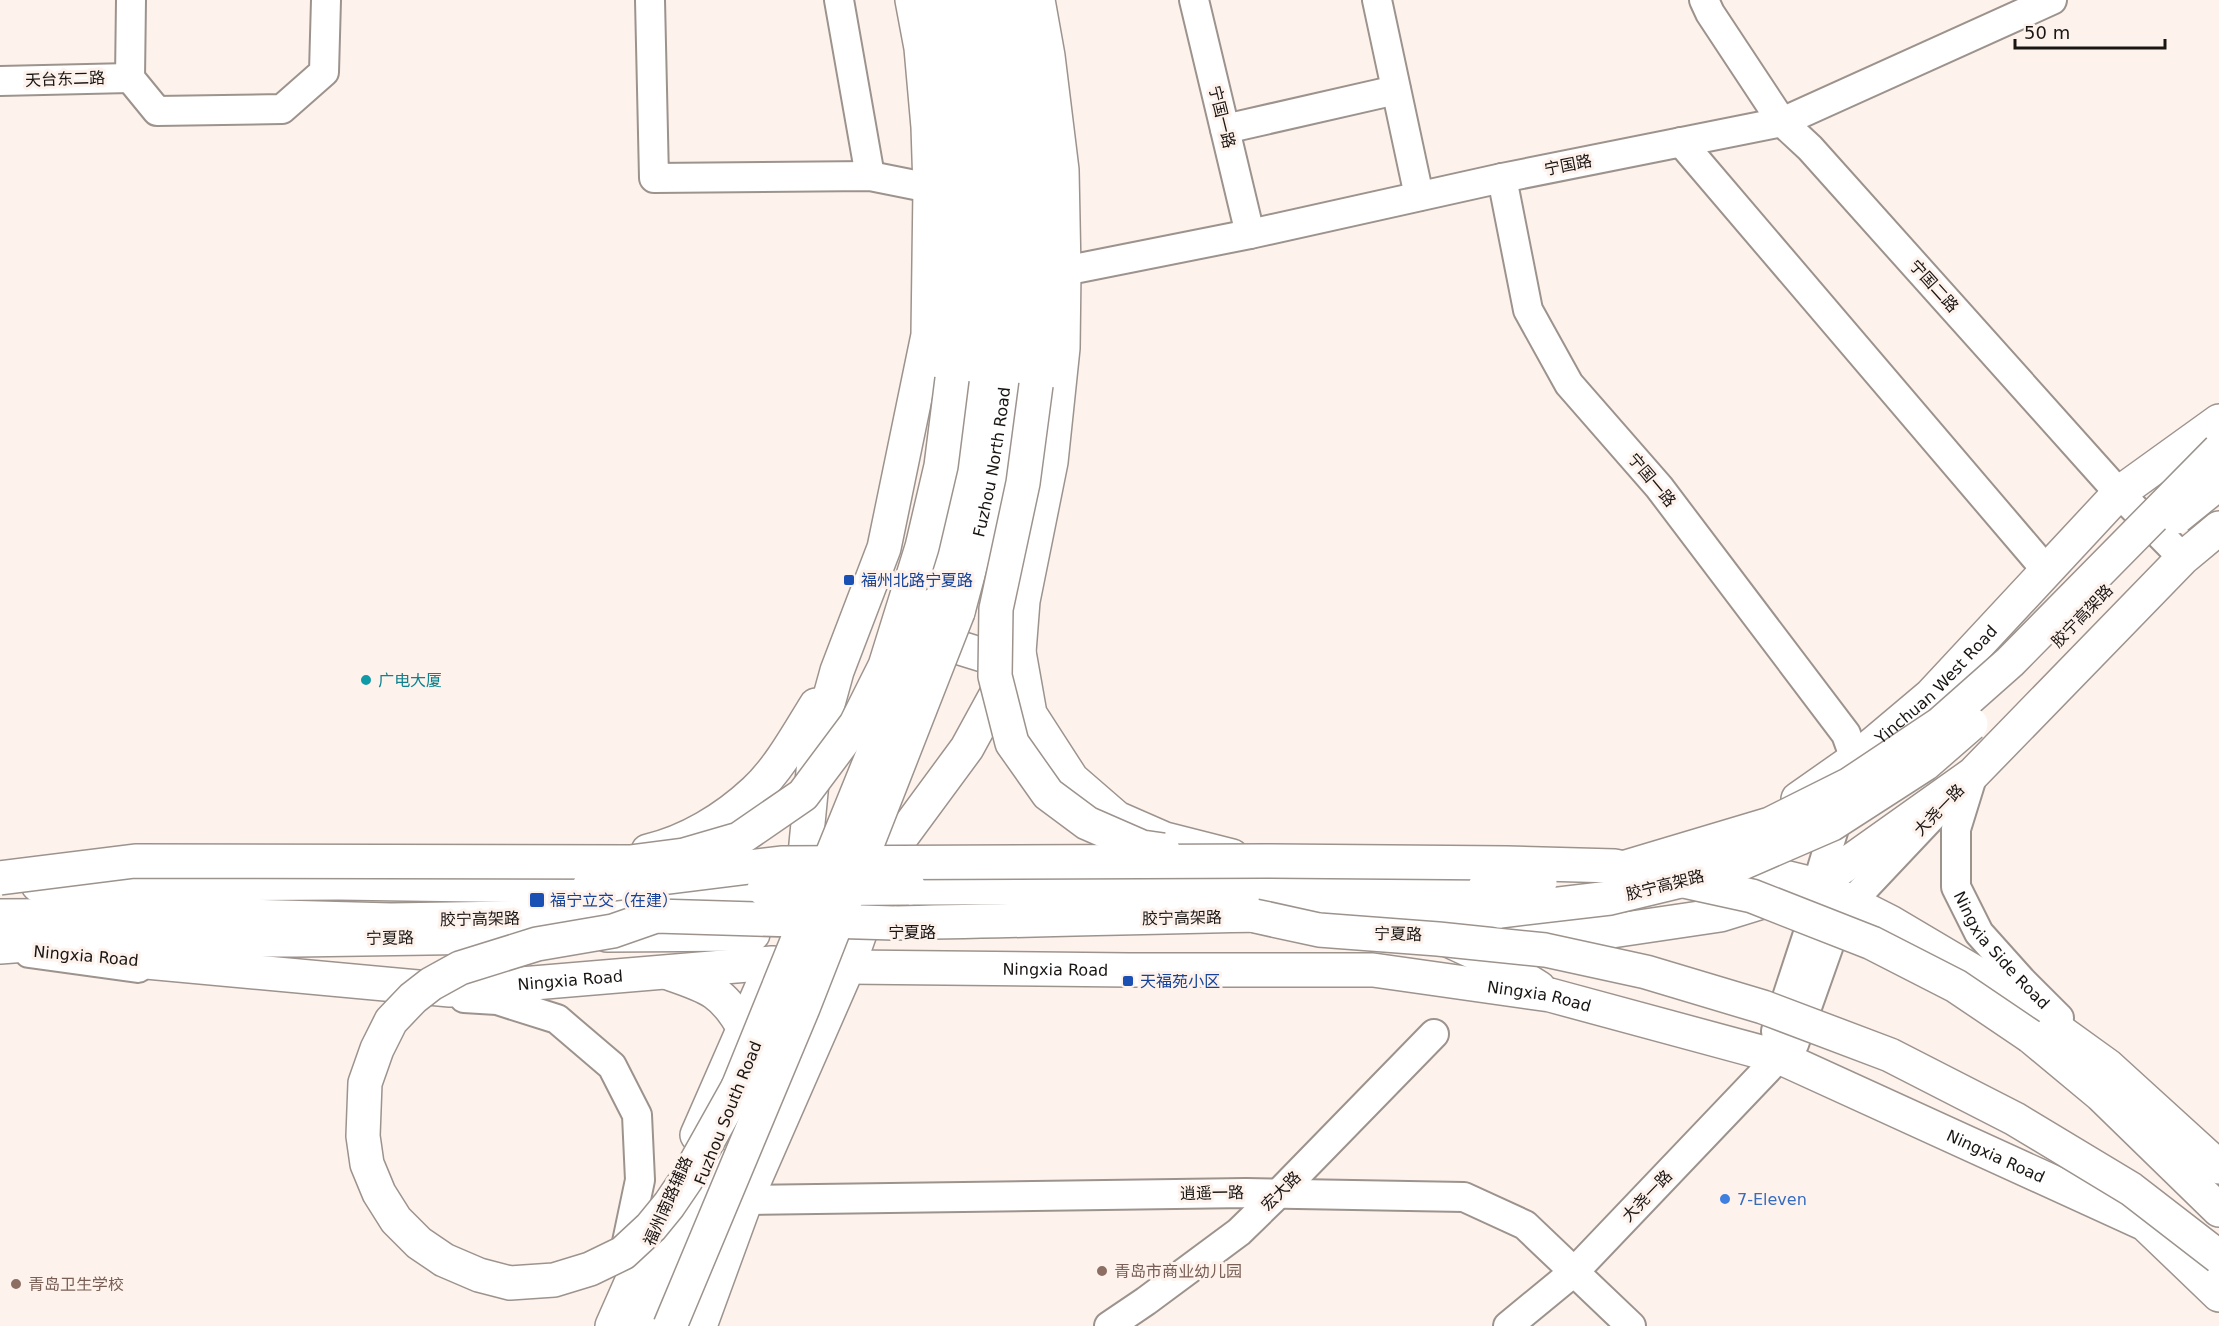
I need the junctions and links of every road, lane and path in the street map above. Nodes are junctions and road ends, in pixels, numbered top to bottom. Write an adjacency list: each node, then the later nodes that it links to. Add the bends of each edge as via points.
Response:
1 (131, 0): 13 (street)
2 (326, 0): 13 (street, via 324,72 282,109 157,111)
3 (650, 0): 19 (street, via 654,178)
4 (839, 0): 19 (street)
5 (984, 0): 33 (main road, Fuzhou North Road, via 1001,86 1008,157 1010,302 1001,414 982,518)
6 (1013, 0): 41 (main road, bridge, via 1037,147 1041,301 1036,385 1023,483 996,609 995,676 1012,743 1048,794 1087,823 1142,847)
7 (1038, 0): 24 (main road, via 1062,170)
8 (1194, 0): 17 (street, 宁国一路)
9 (1377, 0): 15 (street)
10 (1704, 0): 16 (street, 宁国二路)
11 (2052, 0): 16 (street, 宁国路)
12 (934, 1): 21 (main road, via 921,48); 33 (main road, Fuzhou North Road, via 972,91 981,177 983,304 976,405); 43 (main road, bridge, via 954,138 957,236 952,379 940,466 922,547 885,666 856,724 803,795 739,839 684,855 630,862 135,861)
13 (130, 78): 14 (street, 天台东二路)
14 (0, 81)
15 (1396, 90): 17 (street); 22 (street)
16 (1782, 122): 18 (street, 宁国路); 28 (street, 宁国二路, via 1810,148)
17 (1225, 129): 23 (street, 宁国一路)
18 (1681, 142): 20 (street, 宁国路); 32 (street)
19 (870, 176): 21 (street)
20 (1502, 177): 22 (street, 宁国路); 36 (street, 宁国一路, via 1528,310 1569,384 1673,506 1846,734)
21 (930, 188): 31 (main road, via 928,335 884,548)
22 (1419, 196): 23 (street, 宁国路)
23 (1250, 234): 24 (street, 宁国路)
24 (1064, 272): 34 (main road, via 1063,348 1051,462 1023,601)
25 (2219, 421): 28 (main road, Yinchuan West Road)
26 (2219, 450): 47 (main road, 胶宁高架路, bridge, via 2010,662 1941,724 1850,784 1770,824 1594,877 1485,887)
27 (2219, 483): 52 (main road, 胶宁高架路, bridge, via 2180,514 2010,689 1934,757 1832,824 1726,870 1610,898 1500,911)
28 (2119, 493): 30 (street, 宁国二路); 32 (main road, Yinchuan West Road)
29 (2219, 528): 30 (main road)
30 (2183, 558): 37 (main road)
31 (875, 570): 34 (main road, via 870,602 872,614 880,623 986,656 1012,658); 35 (main road)
32 (2047, 571): 36 (main road, Yinchuan West Road, via 1931,695)
33 (944, 609): 48 (main road, Fuzhou North Road, bridge)
34 (1019, 652): 38 (main road, via 1030,714 1072,779 1117,818 1165,839); 44 (main road, via 967,748)
35 (837, 672): 42 (main road, via 789,748 756,791 708,827 672,845); 48 (main road, via 814,751)
36 (1855, 759): 40 (main road, Yinchuan West Road, via 1798,799 1740,822 1685,842); 46 (street)
37 (1973, 774): 46 (main road); 49 (street, 大尧一路); 63 (street, Ningxia Side Road, via 1956,829 1956,887 1979,933)
38 (1223, 852): 39 (main road); 41 (main road)
39 (1342, 852): 40 (main road); 41 (main road)
40 (1598, 859): 41 (main road, via 1511,871); 46 (main road, via 1710,859)
41 (1272, 867): 44 (main road); 47 (main road, 胶宁高架路, bridge, via 781,863); 68 (main road, bridge, via 1506,863 1615,866 1752,896 1872,943 1956,986 2030,1036 2101,1095)
42 (544, 876): 43 (main road); 48 (main road)
43 (0, 877)
44 (872, 877): 48 (main road); 53 (main road)
45 (0, 885): 47 (main road, 胶宁高架路, via 339,883)
46 (1817, 885): 49 (main road); 54 (main road, 宁夏路, via 1720,915 1578,936); 62 (street, via 1816,909 1776,1031)
47 (589, 887)
48 (821, 892): 56 (main road, 福州南路辅路); 64 (main road, Fuzhou South Road, bridge); 74 (main road, Fuzhou South Road, bridge, via 803,1008)
49 (1851, 902): 62 (street, 大尧一路, via 1840,914 1794,1044); 63 (main road, via 1993,983)
50 (0, 916): 51 (main road, 胶宁高架路, via 212,915 391,920)
51 (656, 916): 52 (main road, 胶宁高架路, bridge, via 894,923); 64 (main road, bridge, via 613,931 537,944 460,968 413,998 391,1021 365,1083 363,1136 367,1164 379,1193 396,1220 444,1260 510,1283 554,1280 623,1253 651,1227 686,1180)
52 (1255, 916): 69 (main road, bridge, via 1319,930 1545,950 1646,972 1763,1007 1890,1055 2015,1119 2131,1189)
53 (860, 933): 54 (main road, 宁夏路); 56 (main road, 宁夏路); 57 (main road)
54 (1437, 934): 59 (main road, via 1506,967)
55 (0, 948): 56 (main road, 宁夏路, via 92,940); 58 (main road, Ningxia Road, via 450,990); 72 (street, via 259,985 496,1000 557,1019 612,1066 637,1115 640,1180)
56 (778, 948): 57 (main road, Ningxia Road); 58 (main road, Ningxia Road); 60 (main road, 福州南路辅路)
57 (848, 967): 59 (main road, Ningxia Road, via 1373,970); 67 (main road)
58 (665, 972): 60 (main road, via 703,985 716,994 732,1008)
59 (1550, 995): 62 (main road, Ningxia Road)
60 (744, 1029): 72 (main road, 福州南路辅路)
61 (1434, 1034): 66 (street, 宏大路)
62 (1779, 1057): 70 (street, 大尧一路); 71 (main road, Ningxia Road, via 2145,1224)
63 (2108, 1066): 65 (main road)
64 (738, 1087): 73 (main road, Fuzhou South Road, bridge)
65 (2219, 1167)
66 (1279, 1193): 67 (street, 逍遥一路); 70 (street, 逍遥一路, via 1464,1197 1525,1225); 76 (street, 宏大路, via 1239,1232)
67 (746, 1200): 75 (main road)
68 (2219, 1210)
69 (2219, 1257)
70 (1575, 1271): 77 (street, 大尧一路); 78 (street, 逍遥一路)
71 (2219, 1295)
72 (611, 1326)
73 (641, 1326)
74 (670, 1326)
75 (700, 1326)
76 (1109, 1326)
77 (1508, 1326)
78 (1631, 1326)

